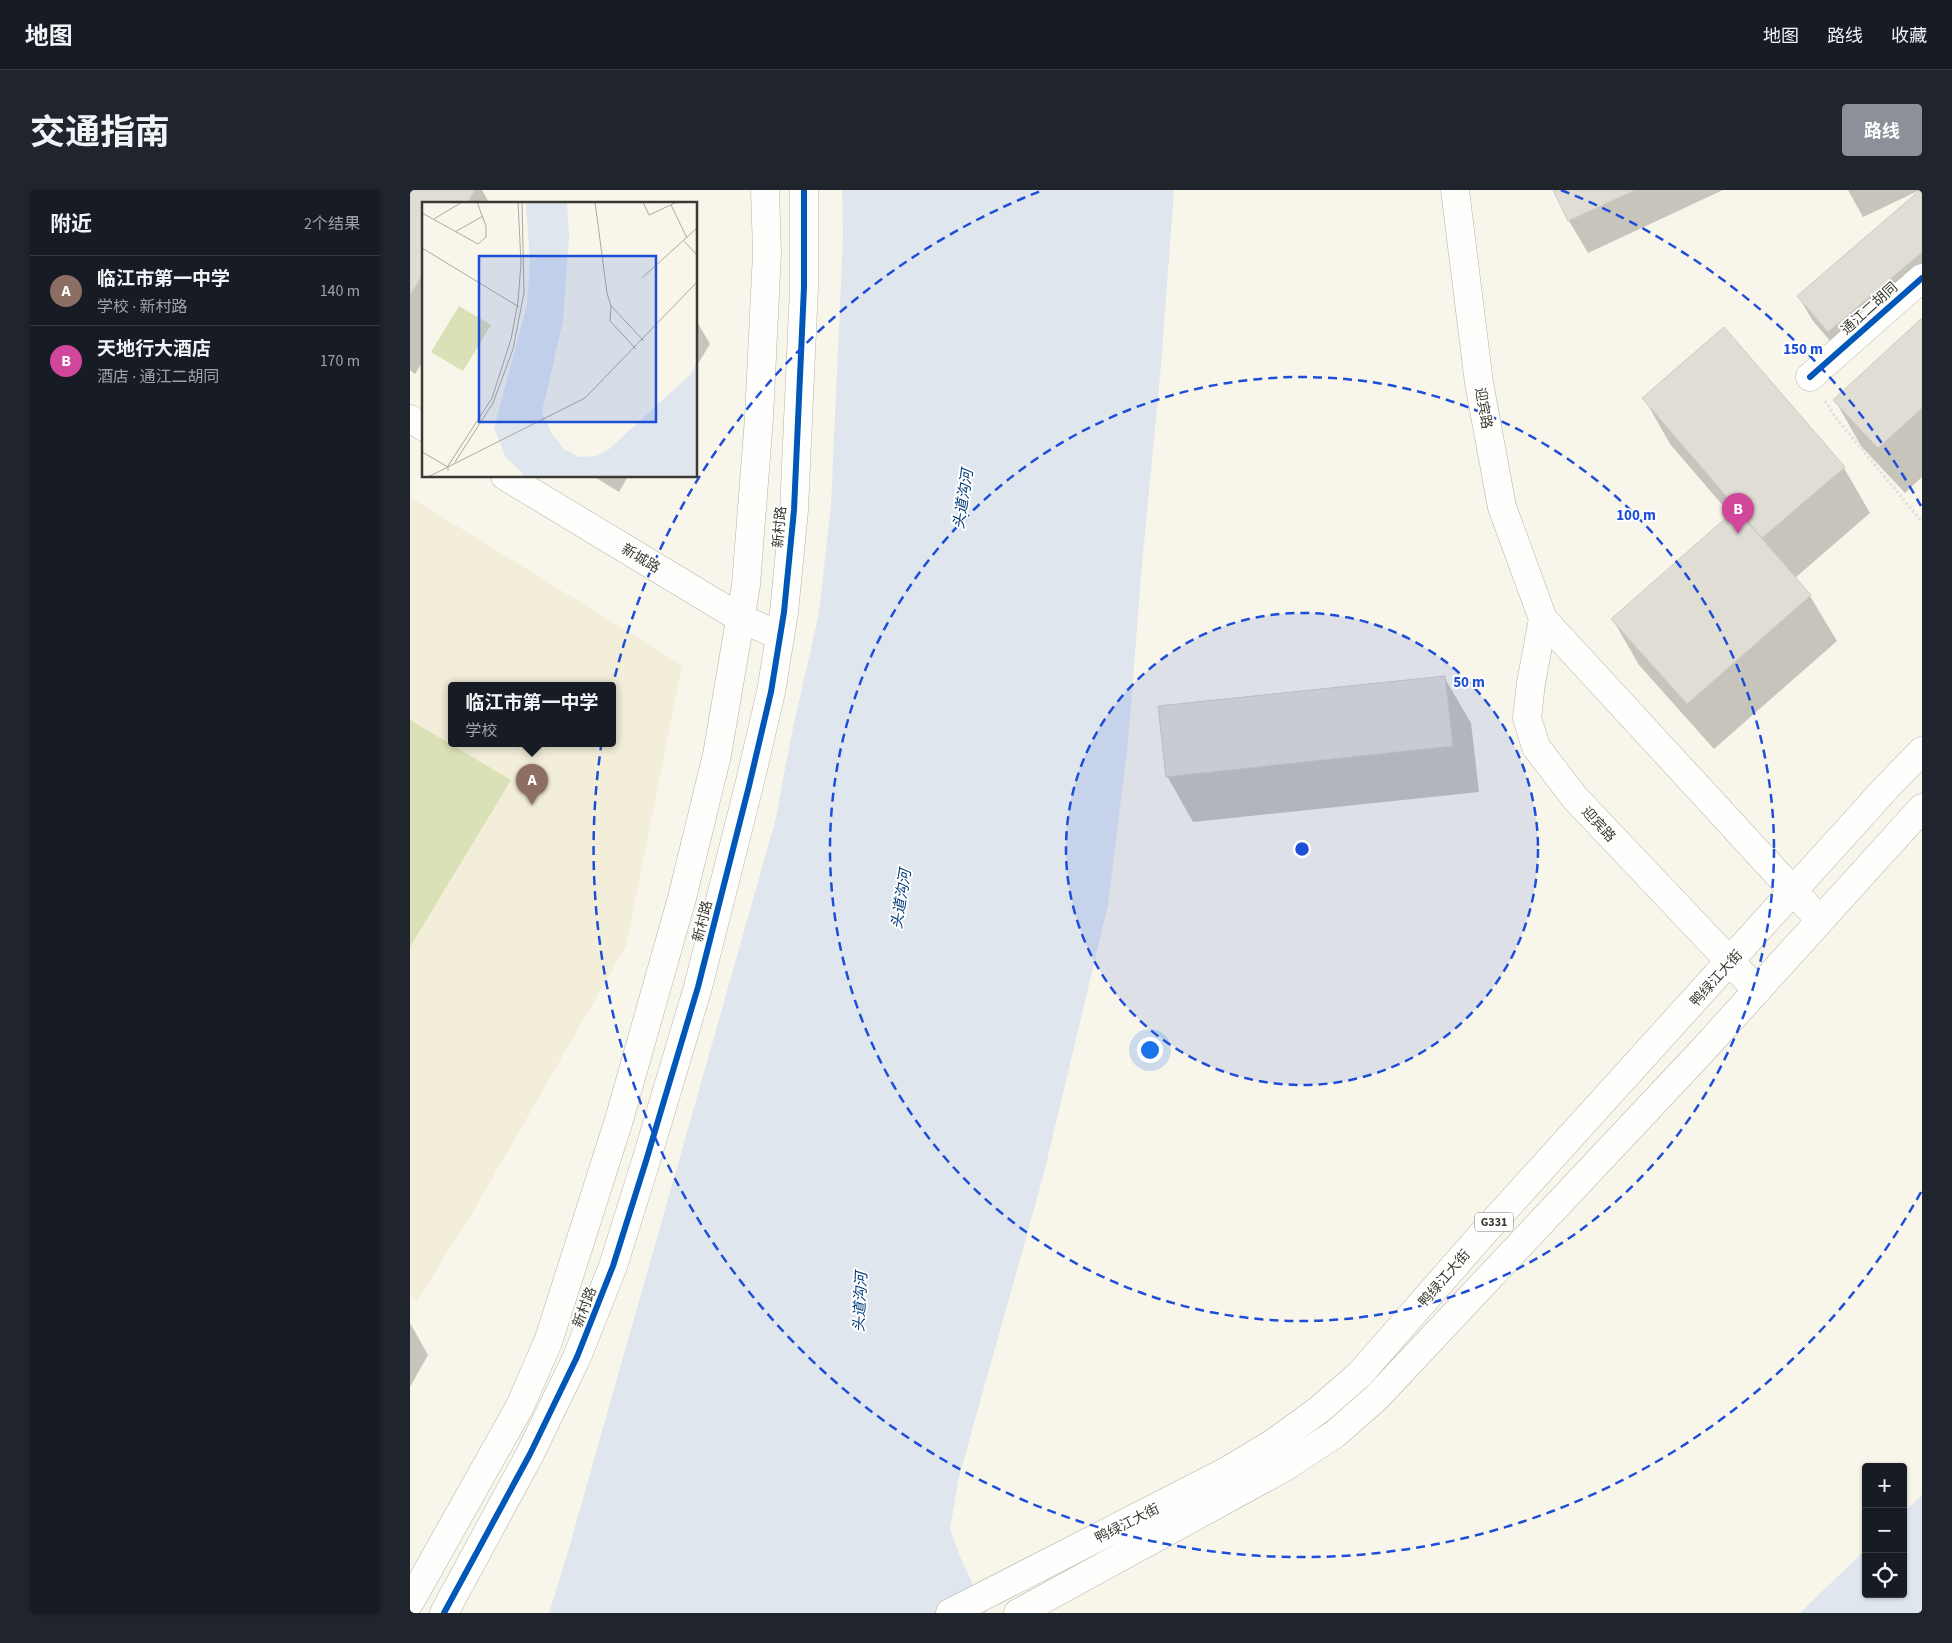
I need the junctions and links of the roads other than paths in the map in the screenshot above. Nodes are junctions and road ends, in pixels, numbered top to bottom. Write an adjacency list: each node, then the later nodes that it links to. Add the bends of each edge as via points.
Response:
1 (765, 190): 9 (main road, 新村路, via 767,252 759,418 746,585)
2 (804, 190): 11 (main road, 新村路, via 804,287 794,510)
3 (1454, 190): 10 (main road, 迎宾路, via 1479,383 1502,507)
4 (1922, 278): 5 (main road, 通江二胡同)
5 (1810, 377)
6 (410, 419): 7 (main road)
7 (422, 426)
8 (508, 478): 9 (main road, 新城路)
9 (740, 618): 11 (main road, 新城路); 18 (main road, 新村路, via 717,755 682,898 619,1120 548,1342 519,1408)
10 (1543, 619): 14 (main road, 迎宾路); 16 (main road, 迎宾路, via 1528,718 1536,747 1574,798)
11 (780, 636): 19 (main road, 新村路, via 758,748 698,987 613,1266 577,1357 530,1454)
12 (1922, 751): 14 (main road, 鸭绿江大街 / G331)
13 (1922, 808): 15 (main road, 鸭绿江大街 / G331)
14 (1794, 892): 15 (main road, 迎宾路); 16 (main road, 鸭绿江大街 / G331)
15 (1820, 920): 17 (main road, 鸭绿江大街 / G331)
16 (1730, 962): 17 (main road, 迎宾路); 20 (main road, 鸭绿江大街 / G331, via 1360,1374 1320,1409 1227,1471)
17 (1757, 990): 21 (main road, 鸭绿江大街 / G331, via 1420,1353 1335,1434 1285,1467)
18 (410, 1602)
19 (444, 1613)
20 (950, 1613)
21 (1018, 1613)

